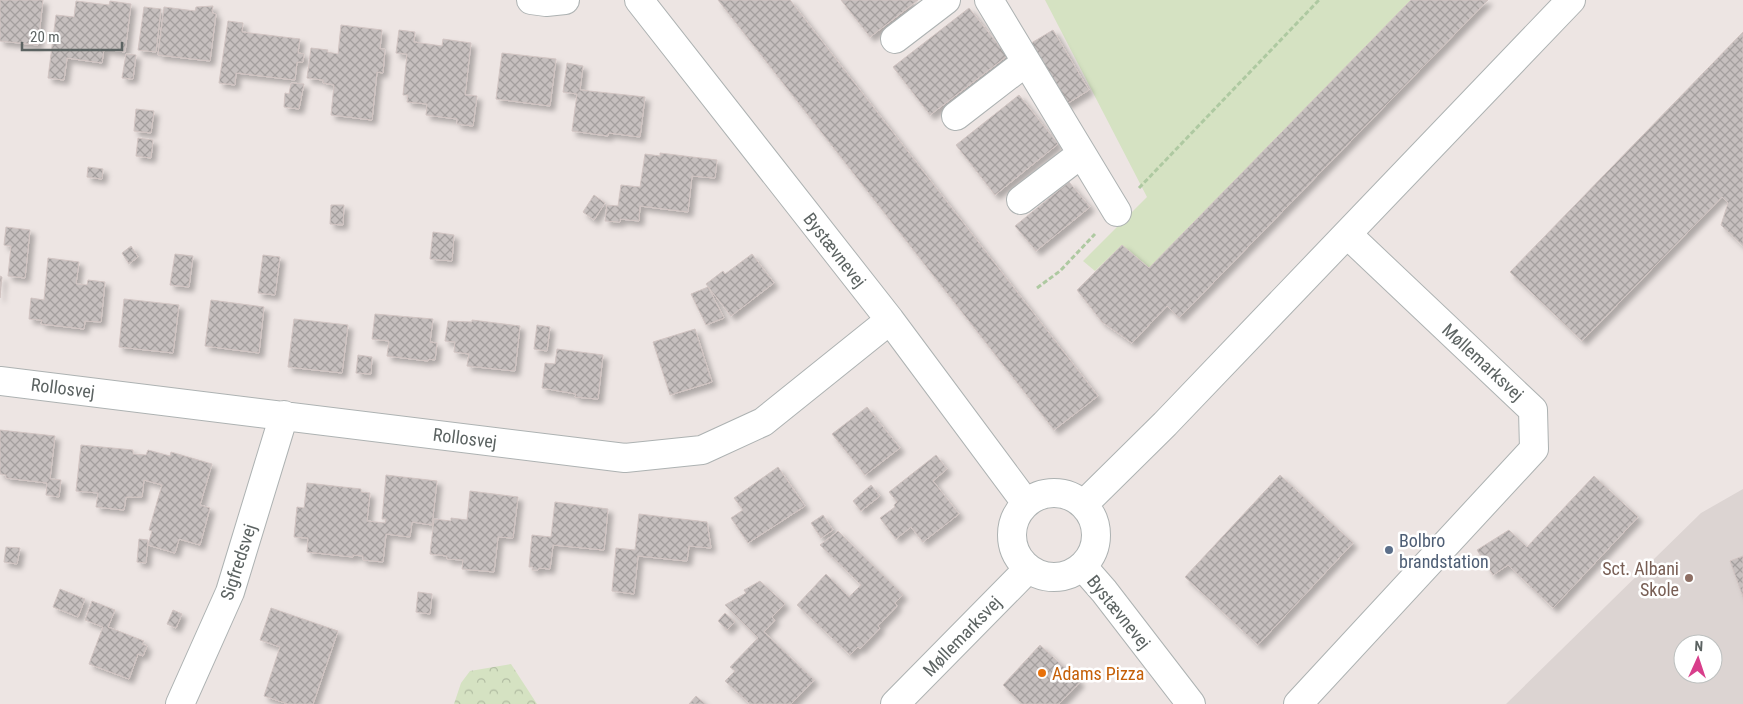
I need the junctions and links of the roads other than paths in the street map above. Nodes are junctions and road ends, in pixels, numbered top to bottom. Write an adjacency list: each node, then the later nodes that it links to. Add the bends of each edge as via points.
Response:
1 (531, 0): 2 (street)
2 (565, 0)
3 (639, 0): 14 (street, Bystævnevej)
4 (946, 0): 7 (street)
5 (989, 0): 8 (street)
6 (1572, 0): 13 (street)
7 (895, 39)
8 (1026, 62): 9 (street); 10 (street)
9 (956, 116)
10 (1081, 154): 11 (street); 12 (street)
11 (1020, 200)
12 (1117, 212)
13 (1347, 234): 18 (street); 24 (street, Møllemarksvej, via 1533,410 1534,449)
14 (890, 320): 16 (street, Rollosvej, via 764,422 702,450 625,458); 17 (street, Bystævnevej)
15 (0, 380): 16 (street, Rollosvej)
16 (284, 415): 21 (street, Sigfredsvej, via 230,592)
17 (1026, 503): 18 (street, via 1040,495 1055,493 1070,496); 20 (street, via 1015,518 1012,536 1016,555)
18 (1084, 504): 19 (street, via 1094,519 1097,536 1093,553)
19 (1083, 567): 20 (street, via 1070,575 1056,578 1041,576); 23 (street, Bystævnevej)
20 (1028, 569): 22 (street, Møllemarksvej)
21 (180, 704)
22 (895, 704)
23 (1191, 704)
24 (1298, 704)

